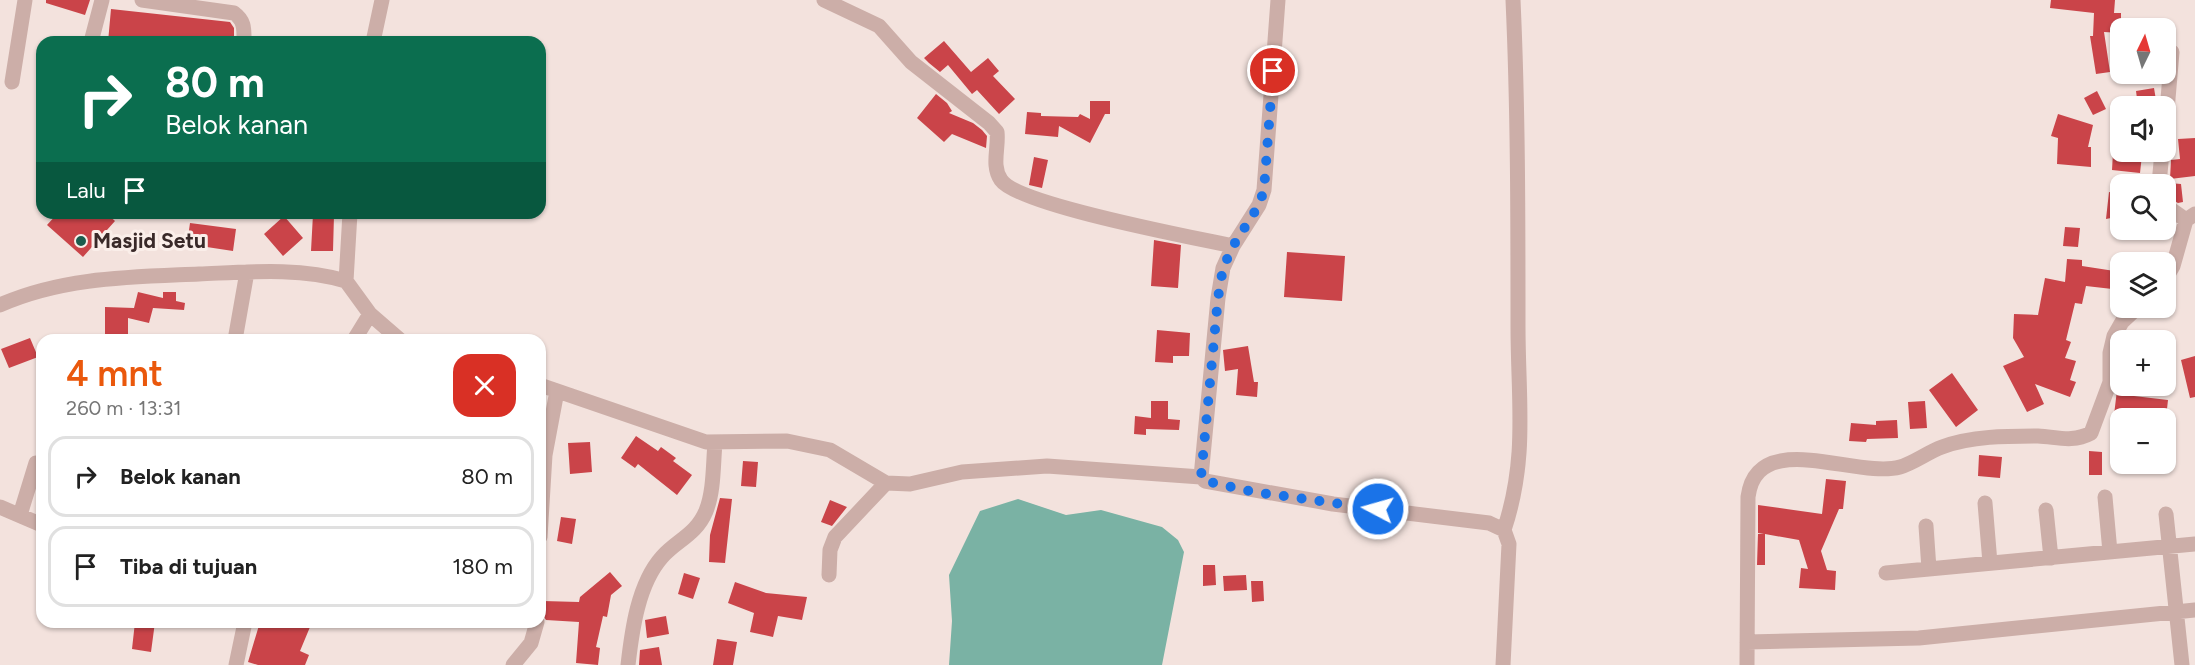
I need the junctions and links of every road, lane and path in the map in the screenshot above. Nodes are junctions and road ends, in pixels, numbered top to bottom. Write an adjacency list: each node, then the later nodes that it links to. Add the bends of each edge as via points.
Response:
1 (25, 0): 11 (street)
2 (102, 0): 8 (street)
3 (142, 0): 9 (street, via 234,13 244,25)
4 (382, 0): 10 (street)
5 (824, 0): 15 (street, via 879,26 911,62 989,123 997,132 994,159 1001,180 1010,187 1063,208)
6 (1278, 0): 15 (street, via 1264,190)
7 (1513, 0): 40 (street, via 1522,431 1514,501)
8 (93, 36)
9 (244, 36)
10 (375, 36)
11 (12, 82)
12 (2176, 211): 13 (street)
13 (2190, 217): 16 (street)
14 (350, 219): 18 (street)
15 (1233, 246): 30 (street, via 1223,268 1218,298)
16 (2176, 257)
17 (247, 272): 18 (street, via 314,273); 19 (street, via 94,279 23,294); 22 (street)
18 (346, 280): 20 (street)
19 (0, 304)
20 (370, 314): 23 (street); 24 (street)
21 (2126, 318): 53 (street, via 2114,336 2109,353 2110,382 2091,433 2085,436 2069,440 2040,436 1965,441 1944,446 1901,467 1785,459 1762,467 1750,483 1748,497)
22 (236, 334)
23 (358, 334)
24 (393, 334)
25 (546, 387): 26 (street)
26 (557, 391): 27 (street); 28 (street)
27 (715, 443): 31 (street, via 788,441 813,445 843,455); 56 (street, via 706,511 697,526 654,568 637,614)
28 (546, 450)
29 (36, 463): 37 (street)
30 (1201, 477): 31 (street, via 1047,466 962,472 910,484); 40 (street, via 1254,492 1447,516 1489,523)
31 (886, 483): 48 (street, via 835,537)
32 (2105, 497): 43 (street)
33 (1985, 503): 45 (street)
34 (0, 507): 37 (street)
35 (2046, 510): 44 (street)
36 (2166, 514): 42 (street)
37 (20, 516): 38 (street)
38 (36, 523)
39 (1926, 526): 46 (street)
40 (1504, 530): 57 (street, via 1509,544)
41 (2195, 544): 42 (street)
42 (2169, 547): 43 (street); 50 (street)
43 (2110, 552): 44 (street)
44 (2050, 558): 45 (street)
45 (1990, 563): 46 (street)
46 (1929, 569): 47 (street)
47 (1887, 573)
48 (829, 575)
49 (2195, 610): 50 (street)
50 (2176, 612): 53 (street, via 1919,638); 59 (street)
51 (244, 628): 54 (street)
52 (535, 628): 55 (street, via 531,643)
53 (1747, 642): 58 (street)
54 (236, 665)
55 (513, 665)
56 (628, 665)
57 (1503, 665)
58 (1747, 665)
59 (2182, 665)

